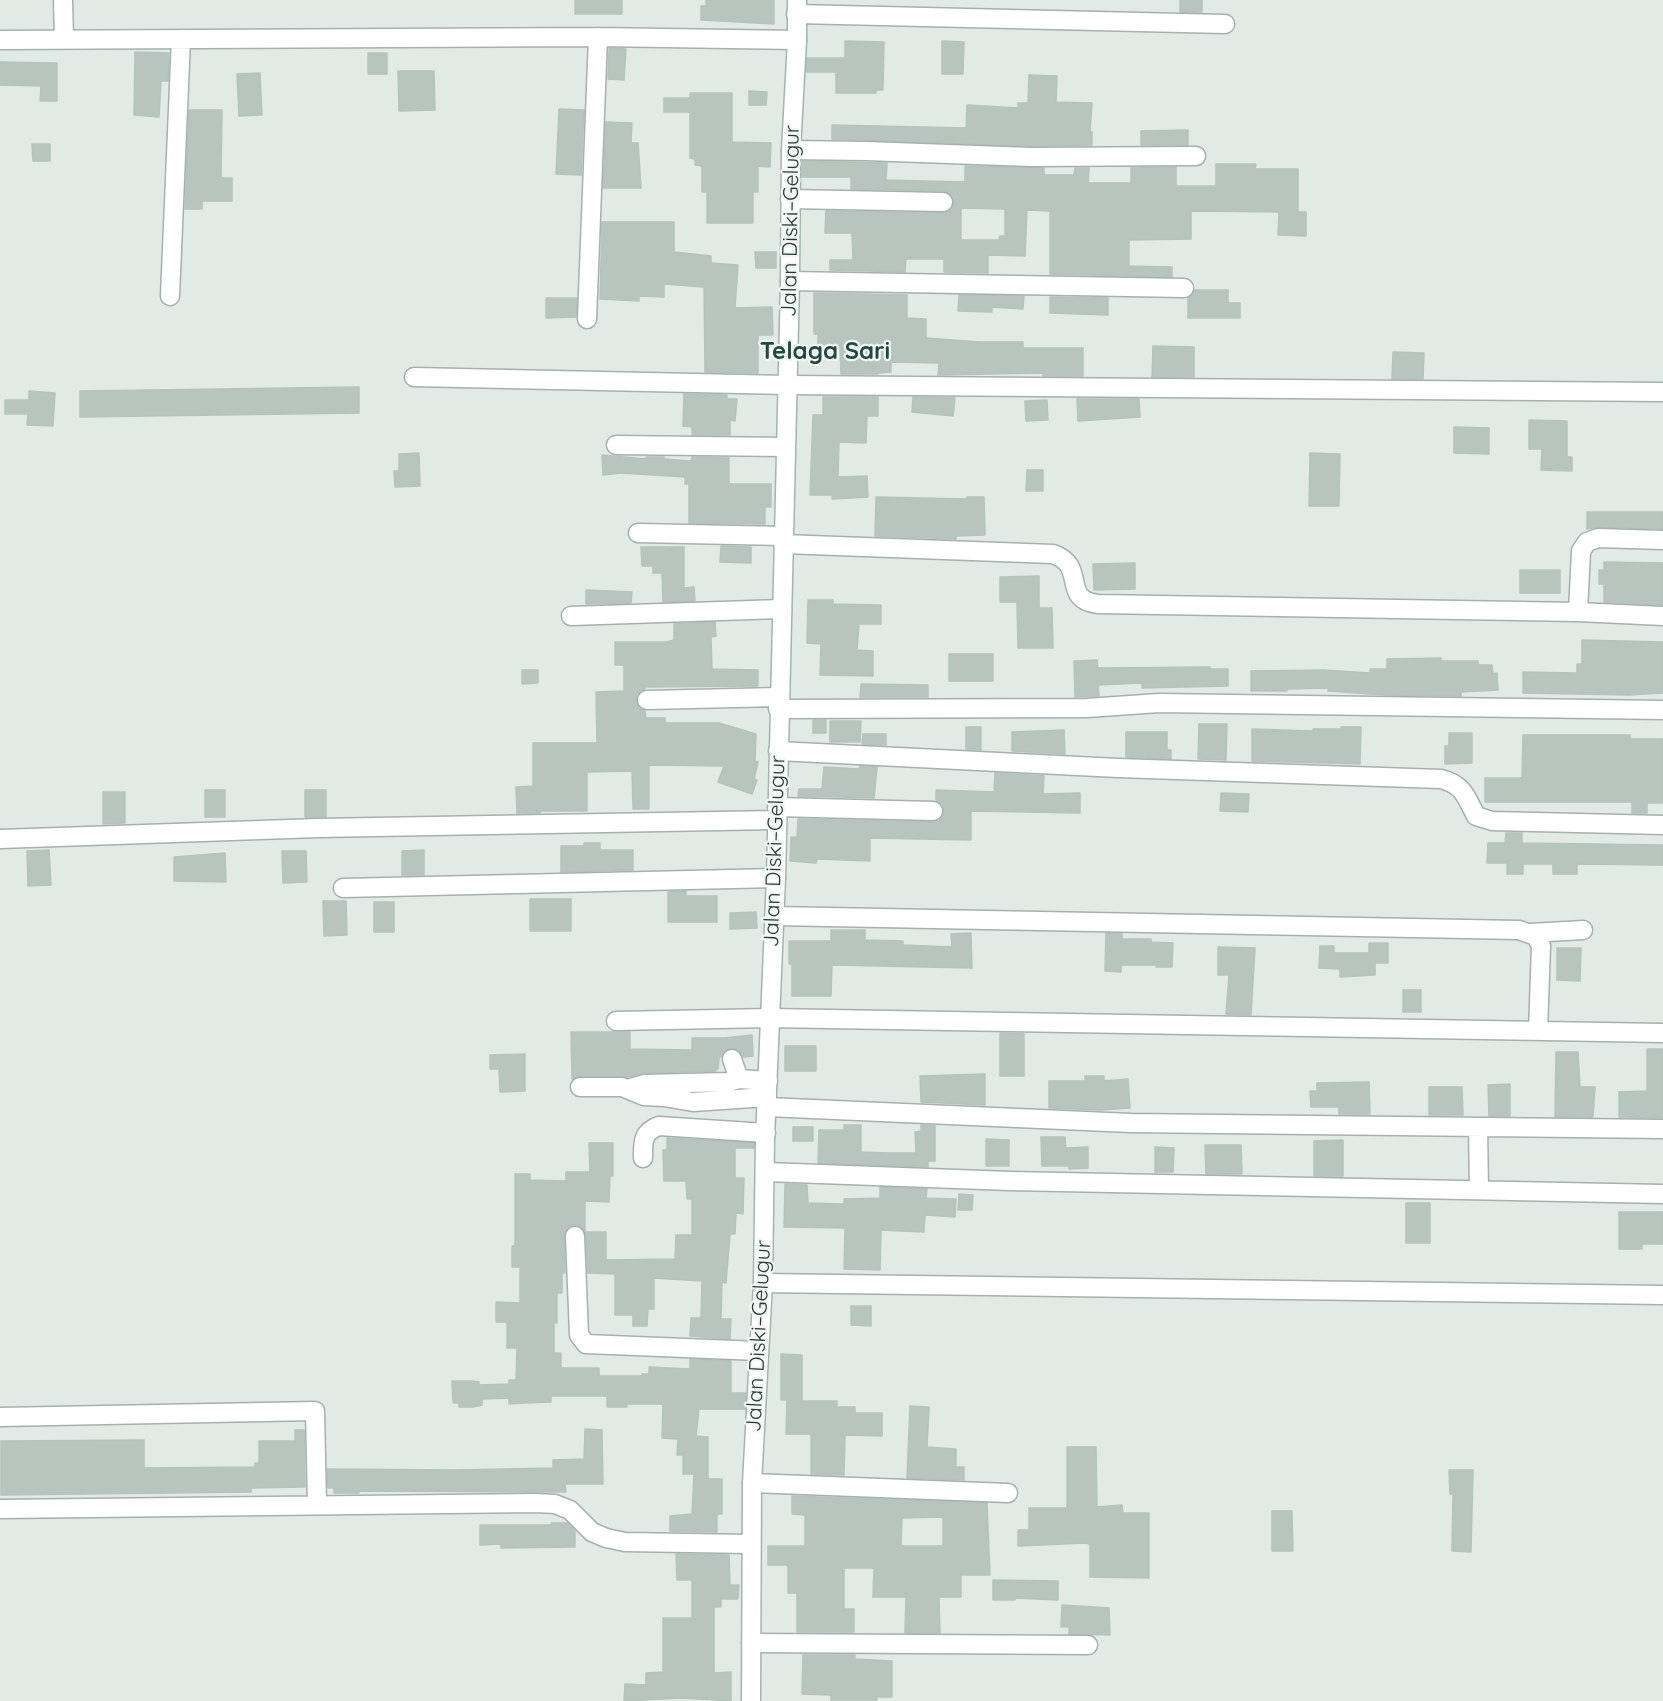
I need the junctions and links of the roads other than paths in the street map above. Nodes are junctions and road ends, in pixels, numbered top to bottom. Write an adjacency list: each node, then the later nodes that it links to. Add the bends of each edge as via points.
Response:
1 (63, 0): 5 (street)
2 (796, 7): 3 (street); 8 (street, Jalan Diski–Gelugur)
3 (1225, 24)
4 (598, 36): 6 (street); 8 (street); 16 (street)
5 (64, 39): 6 (street); 7 (street)
6 (181, 39): 15 (street)
7 (0, 40)
8 (797, 40): 9 (street, Jalan Diski–Gelugur)
9 (791, 150): 10 (street, via 1031,157); 11 (street, Jalan Diski–Gelugur)
10 (1196, 156)
11 (790, 199): 12 (street); 13 (street, Jalan Diski–Gelugur)
12 (943, 202)
13 (790, 281): 14 (street); 18 (street, Jalan Diski–Gelugur)
14 (1184, 288)
15 (170, 297)
16 (587, 319)
17 (414, 377): 18 (street)
18 (787, 385): 19 (street); 21 (street, Jalan Diski–Gelugur)
19 (1663, 392)
20 (616, 445): 21 (street)
21 (785, 447): 23 (street, Jalan Diski–Gelugur)
22 (638, 533): 23 (street)
23 (783, 540): 25 (street, Jalan Diski–Gelugur); 26 (street, via 1053,554 1065,558 1079,598 1086,603)
24 (1663, 540): 26 (street, via 1598,538 1587,542 1581,551)
25 (781, 609): 27 (street); 30 (street, Jalan Diski–Gelugur)
26 (1578, 612): 28 (street)
27 (572, 616)
28 (1663, 616)
29 (647, 700): 30 (street)
30 (779, 703): 31 (street, via 1087,708 1159,703); 32 (street, Jalan Diski–Gelugur)
31 (1663, 710)
32 (778, 751): 34 (street, Jalan Diski–Gelugur); 35 (street, via 1106,768 1441,779 1461,788 1476,816 1492,821)
33 (933, 811): 34 (street)
34 (776, 813): 36 (street); 37 (street, Jalan Diski–Gelugur)
35 (1663, 825)
36 (0, 839)
37 (776, 878): 38 (street); 39 (street, Jalan Diski–Gelugur)
38 (343, 888)
39 (774, 916): 41 (street); 42 (street, Jalan Diski–Gelugur)
40 (1583, 930): 41 (street)
41 (1530, 933): 44 (street, via 1541,946)
42 (770, 1018): 43 (street); 44 (street); 49 (street, Jalan Diski–Gelugur)
43 (616, 1021)
44 (1538, 1031): 45 (street)
45 (1663, 1033)
46 (732, 1059): 47 (street)
47 (744, 1086): 48 (street, via 728,1082); 49 (street)
48 (580, 1088)
49 (767, 1095): 50 (street, via 1131,1123); 52 (street, Jalan Diski–Gelugur)
50 (1478, 1127): 51 (street); 55 (street)
51 (1663, 1129)
52 (766, 1133): 53 (street, via 659,1126 651,1129 643,1140); 54 (street, Jalan Diski–Gelugur)
53 (643, 1158)
54 (766, 1172): 55 (street); 58 (street, Jalan Diski–Gelugur)
55 (1479, 1190): 56 (street)
56 (1663, 1194)
57 (575, 1236): 60 (street, via 579,1335 586,1344)
58 (763, 1283): 59 (street); 60 (street, Jalan Diski–Gelugur)
59 (1663, 1295)
60 (759, 1351): 62 (street, Jalan Diski–Gelugur)
61 (0, 1417): 64 (street, via 315,1412)
62 (752, 1483): 63 (street); 66 (street, Jalan Diski–Gelugur)
63 (1008, 1493)
64 (317, 1505): 65 (street); 66 (street, via 555,1504 570,1510 592,1532 625,1542)
65 (0, 1509)
66 (751, 1544): 67 (street, Jalan Diski–Gelugur)
67 (751, 1643): 68 (street); 69 (street, Jalan Diski–Gelugur)
68 (1088, 1645)
69 (751, 1701)

